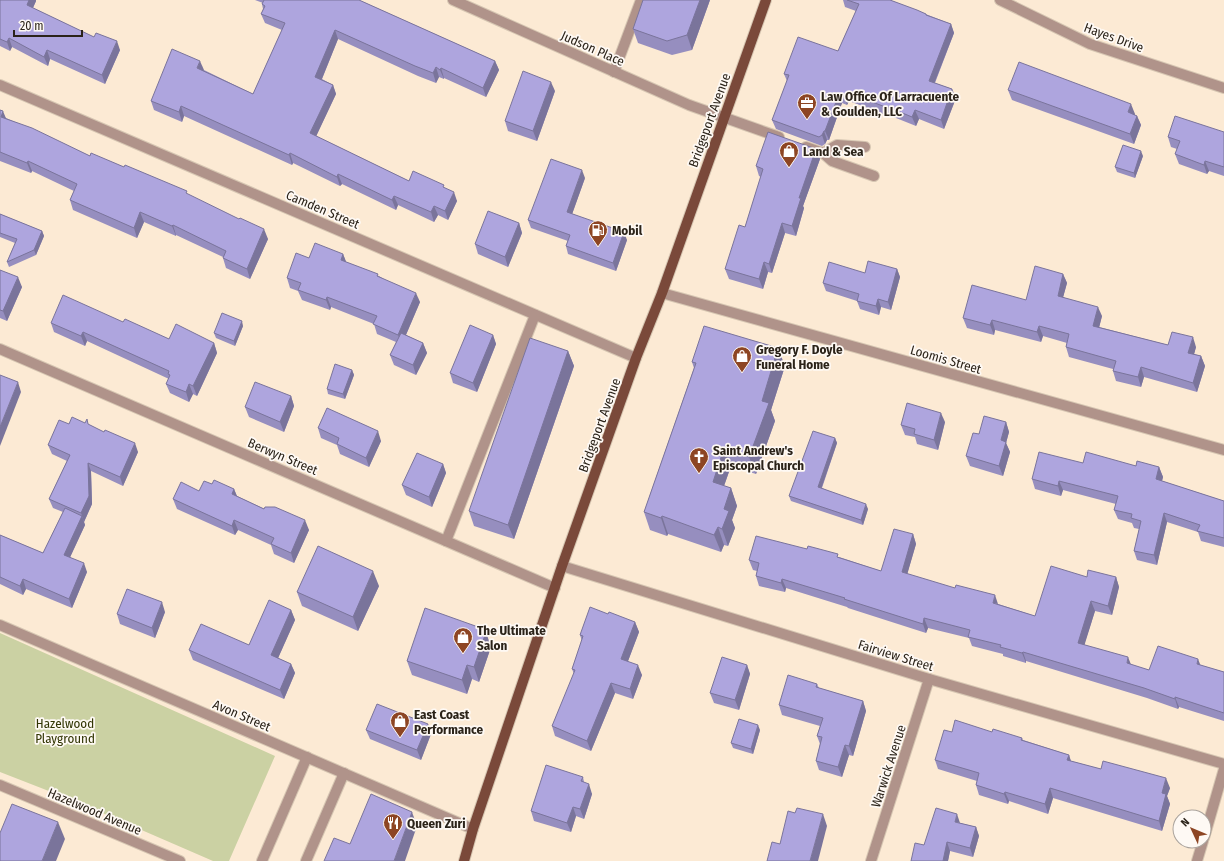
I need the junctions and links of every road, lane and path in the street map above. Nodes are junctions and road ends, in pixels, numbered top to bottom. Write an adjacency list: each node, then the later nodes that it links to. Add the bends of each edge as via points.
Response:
1 (453, 0): 5 (street, Judson Place)
2 (641, 0): 5 (street)
3 (766, 0): 8 (main road, Bridgeport Avenue)
4 (1000, 0): 7 (street, Hayes Drive, via 1090,44)
5 (614, 72): 8 (street, Judson Place)
6 (0, 85): 13 (street, Camden Street)
7 (1224, 88)
8 (723, 117): 10 (street, Judson Place); 12 (main road, Bridgeport Avenue)
9 (865, 147): 10 (street, via 837,145)
10 (823, 153): 11 (street, Judson Place, via 832,161)
11 (874, 176)
12 (662, 293): 15 (main road, Bridgeport Avenue); 16 (street, Loomis Street)
13 (535, 315): 15 (street, Camden Street); 17 (street)
14 (0, 350): 17 (street, Berwyn Street)
15 (636, 358): 18 (main road, Bridgeport Avenue)
16 (1224, 450)
17 (446, 541): 19 (street, Berwyn Street)
18 (562, 566): 19 (main road, Bridgeport Avenue); 21 (street, Fairview Street)
19 (555, 588): 28 (main road, Bridgeport Avenue)
20 (0, 624): 22 (street, Avon Street)
21 (929, 679): 23 (street, Fairview Street); 34 (street, Warwick Avenue)
22 (307, 757): 25 (street, Avon Street); 30 (street)
23 (1224, 764)
24 (1224, 769): 27 (street)
25 (344, 773): 28 (street, Avon Street); 32 (street)
26 (0, 785): 31 (street, Hazelwood Avenue)
27 (1212, 810)
28 (473, 829): 33 (main road, Bridgeport Avenue)
29 (1201, 849): 35 (street)
30 (265, 860)
31 (180, 861)
32 (306, 861)
33 (464, 861)
34 (871, 861)
35 (1197, 861)

